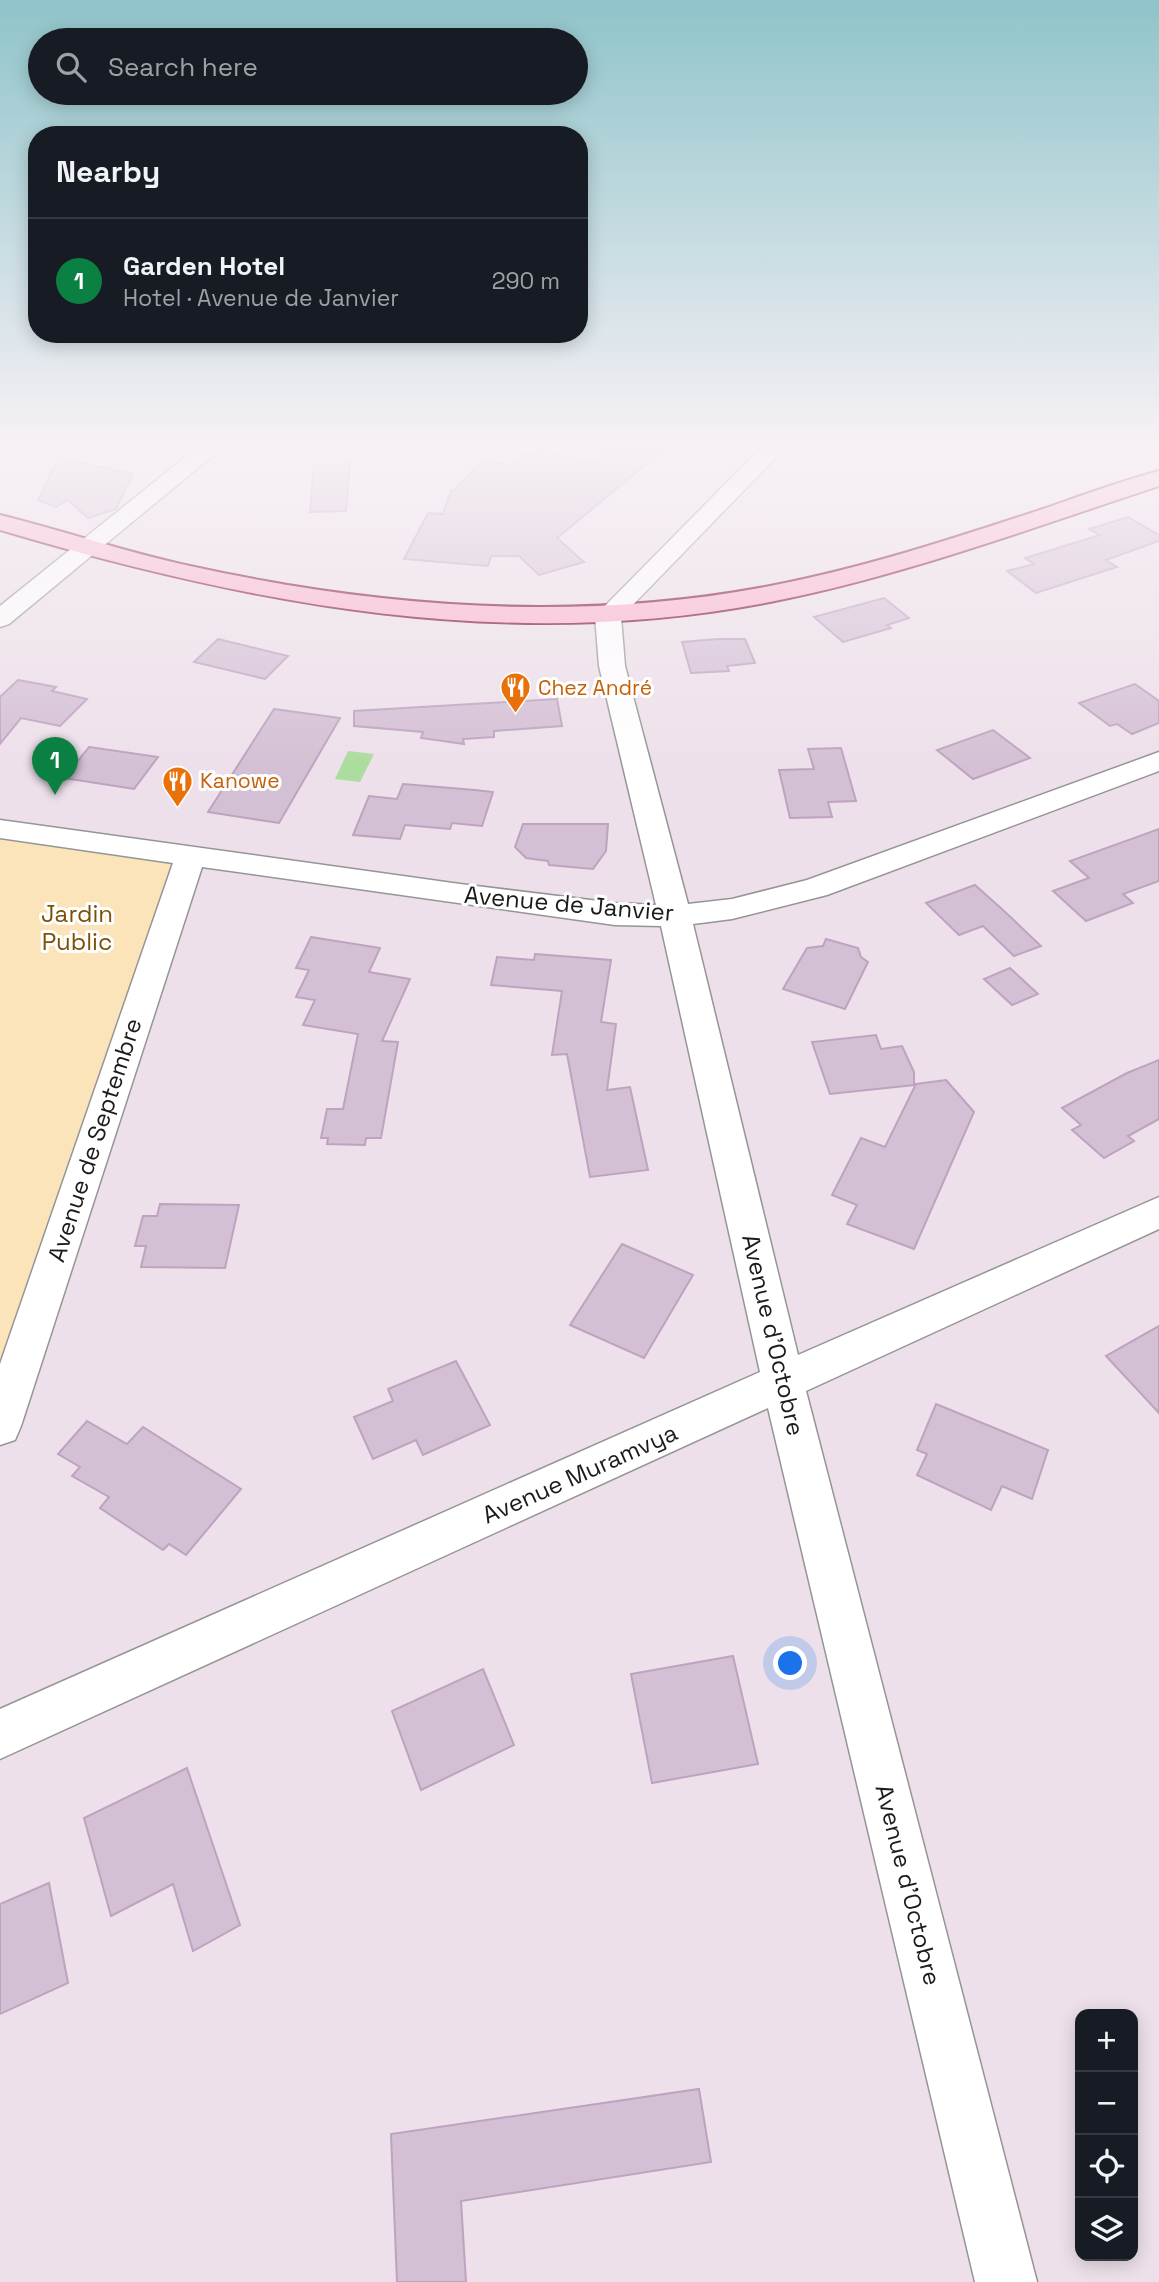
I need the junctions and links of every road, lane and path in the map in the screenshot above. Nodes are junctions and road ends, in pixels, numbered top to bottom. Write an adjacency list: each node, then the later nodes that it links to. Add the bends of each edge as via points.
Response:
1 (80, 553): 6 (street)
2 (105, 553): 5 (street, via 354,604 497,615)
3 (670, 553): 5 (street)
4 (921, 553): 5 (street, via 847,577 742,599)
5 (608, 617): 10 (street, Avenue d'Octobre, via 612,666)
6 (0, 620)
7 (1159, 761): 10 (street, Avenue de Janvier, via 816,888 732,909)
8 (0, 828): 9 (street, Avenue de Janvier)
9 (191, 854): 10 (street, Avenue de Janvier, via 615,914); 13 (street, Avenue de Septembre)
10 (675, 916): 12 (street, Avenue d'Octobre)
11 (1159, 1212): 12 (street, Avenue Muramvya)
12 (783, 1382): 14 (street, Avenue Muramvya); 15 (street, Avenue d'Octobre)
13 (0, 1426)
14 (0, 1734)
15 (1006, 2282)

